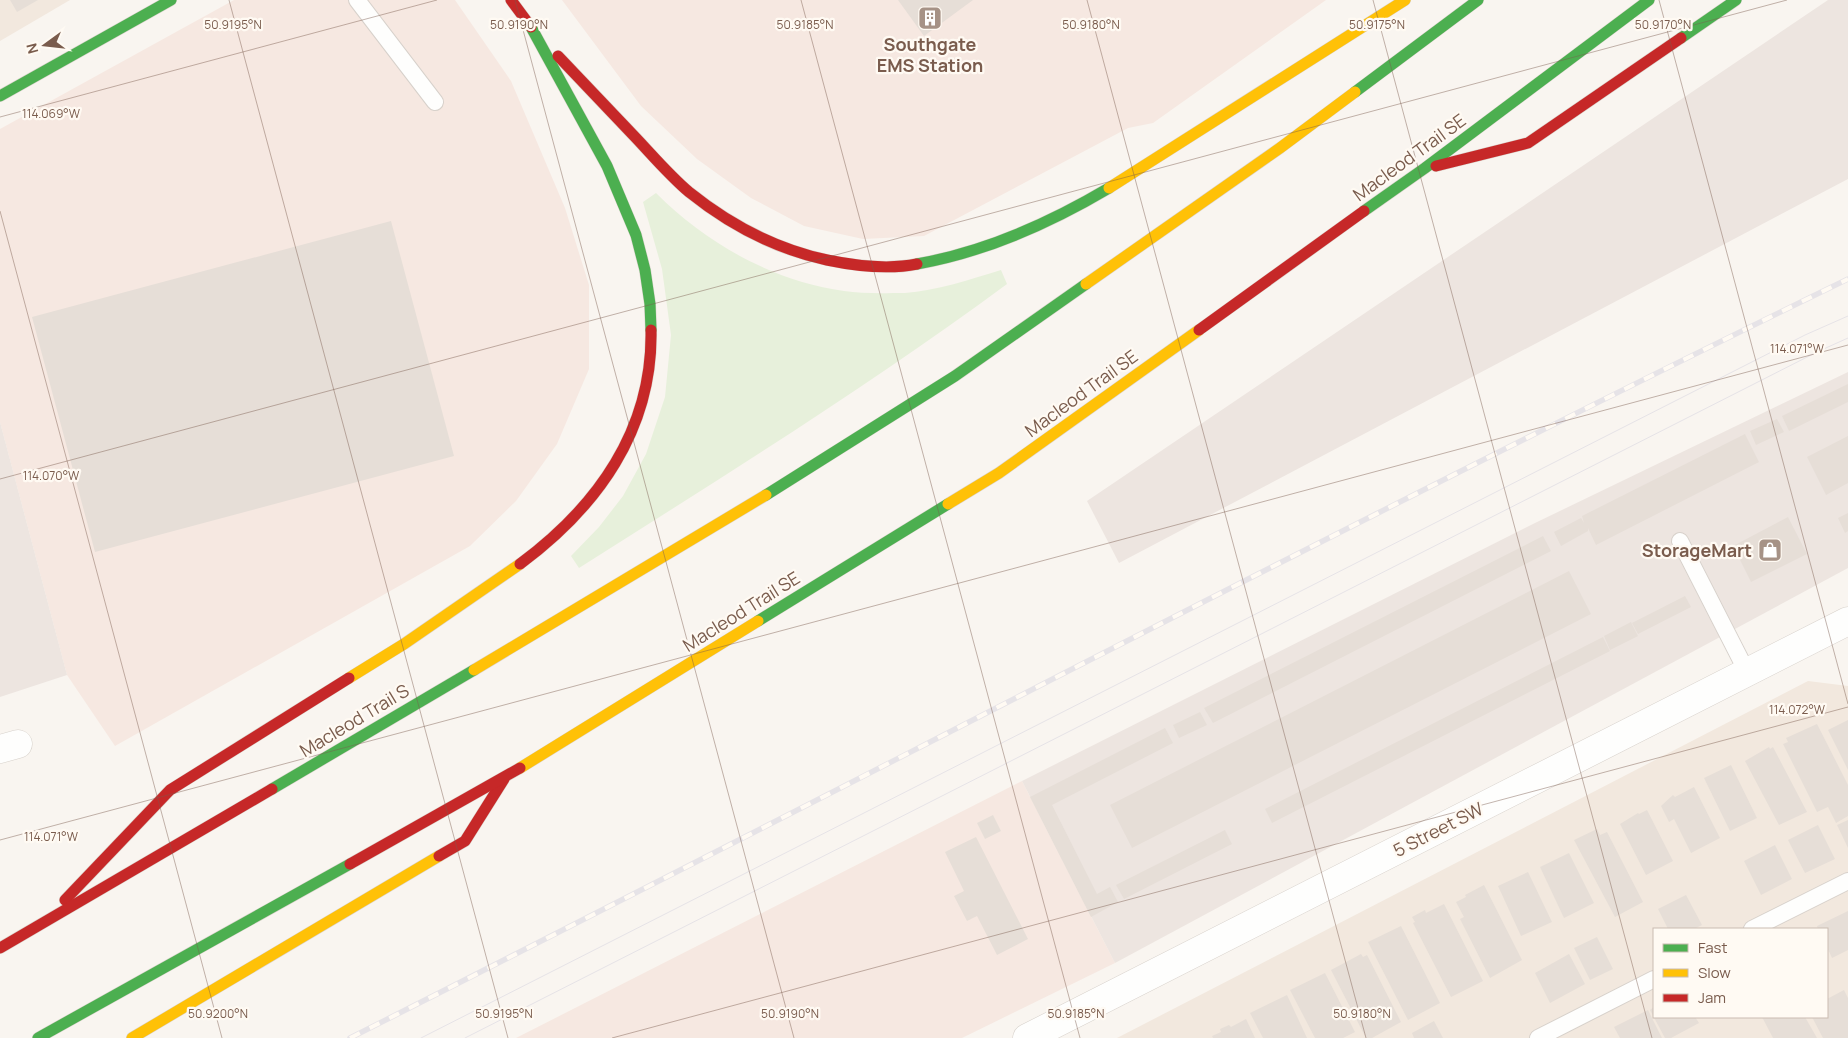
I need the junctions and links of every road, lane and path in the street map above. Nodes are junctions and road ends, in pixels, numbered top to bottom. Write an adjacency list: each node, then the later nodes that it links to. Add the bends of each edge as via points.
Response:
1 (171, 0): 9 (main road)
2 (357, 0): 10 (lane)
3 (510, 0): 8 (main road)
4 (1404, 0): 8 (main road, via 1068,212 1007,239 912,266 850,266 816,258 753,235 720,216 688,191)
5 (1478, 0): 17 (main road, Macleod Trail S, via 1280,148 955,376 724,522)
6 (1650, 0): 11 (main road, Macleod Trail SE)
7 (1736, 0): 11 (main road, via 1528,143)
8 (531, 27): 17 (main road, via 607,166 636,235 645,270 651,345 647,386 636,421 620,455 601,486 577,515 543,548 404,644 170,790)
9 (0, 96)
10 (435, 102)
11 (1425, 168): 15 (main road, Macleod Trail SE, via 999,473)
12 (1680, 541): 14 (lane)
13 (1848, 621): 14 (street, 5 Street SW)
14 (1747, 672): 23 (street, 5 Street SW)
15 (506, 776): 21 (main road); 22 (main road, via 465,841)
16 (1848, 881): 18 (lane)
17 (40, 926): 19 (main road, Macleod Trail S)
18 (1754, 928)
19 (0, 948)
20 (1653, 980): 24 (lane)
21 (38, 1038)
22 (132, 1038)
23 (1027, 1038)
24 (1538, 1038)

